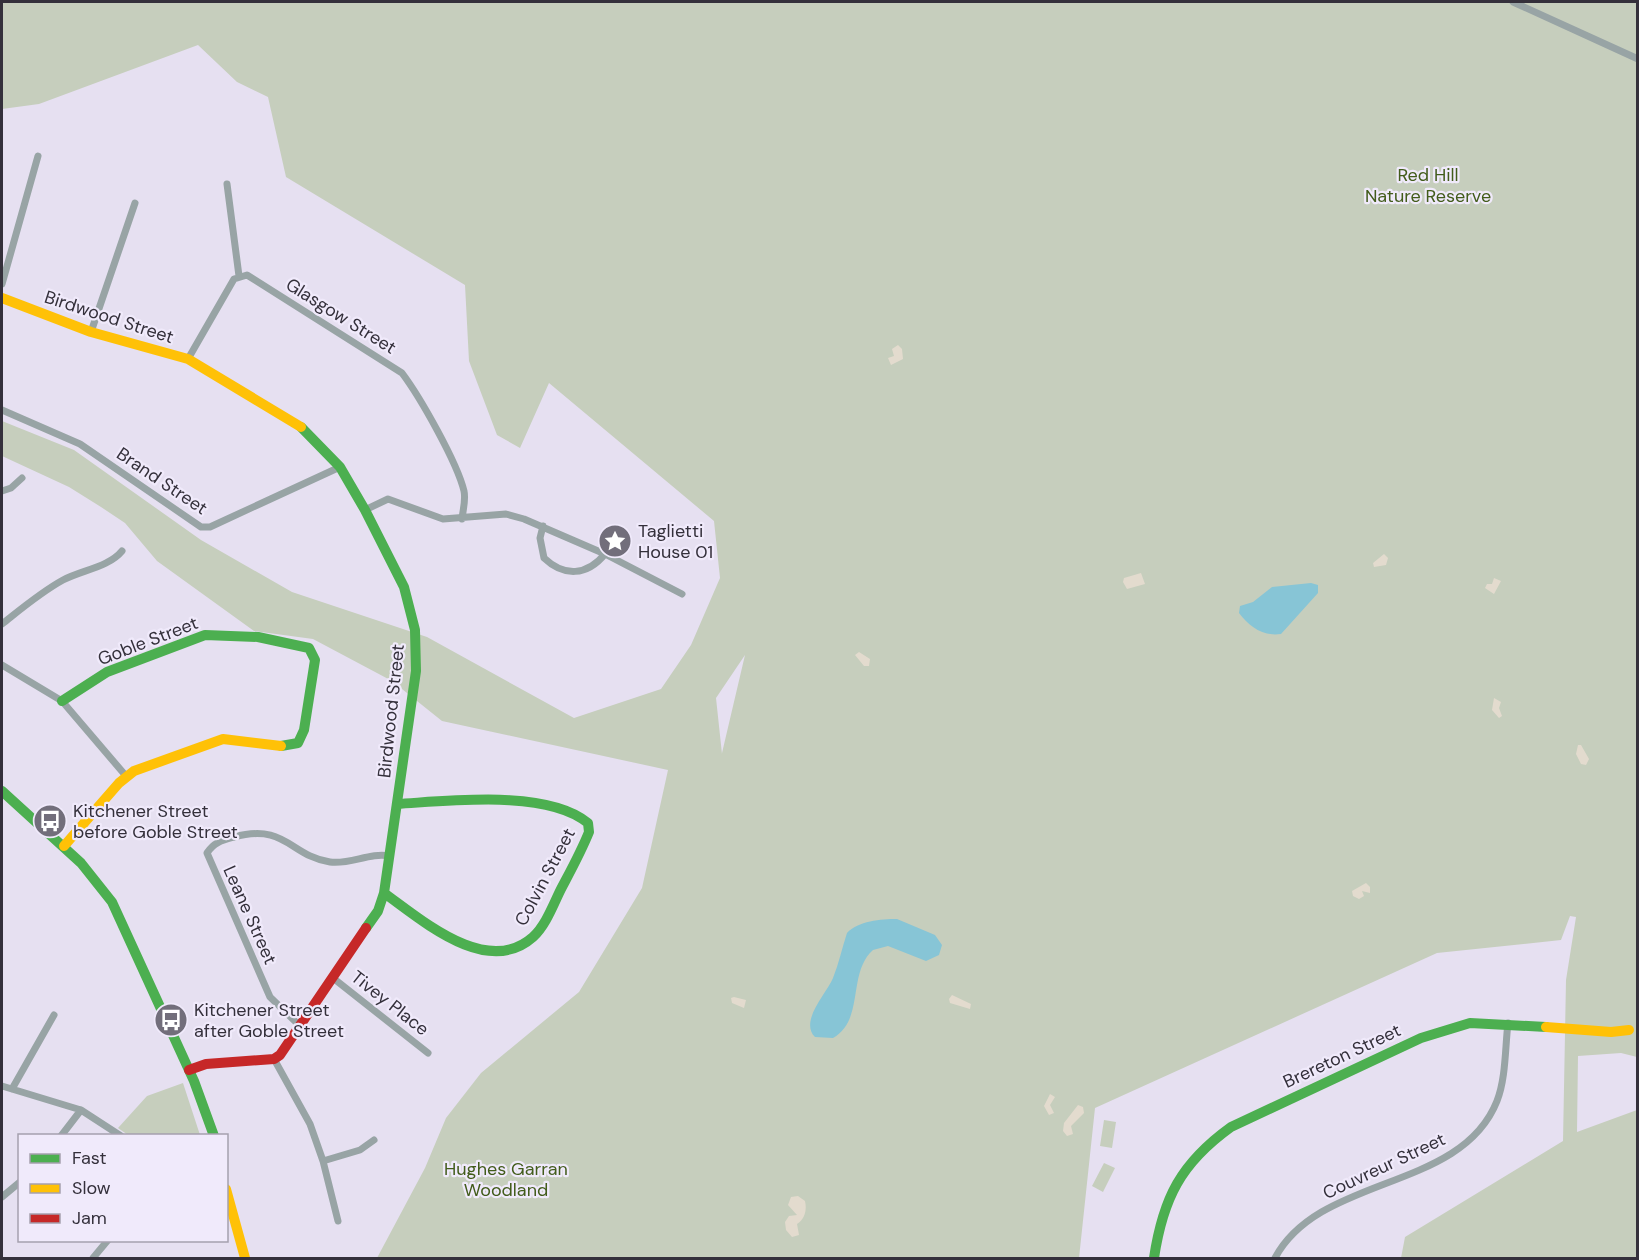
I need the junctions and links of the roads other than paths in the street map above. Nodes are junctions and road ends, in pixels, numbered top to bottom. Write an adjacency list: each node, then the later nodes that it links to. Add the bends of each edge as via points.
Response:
1 (1513, 2): 2 (street)
2 (1638, 59)
3 (38, 156): 7 (street)
4 (227, 184): 6 (street)
5 (135, 203): 9 (street)
6 (239, 276): 10 (street); 16 (street, Glasgow Street, via 247,276 402,373 416,390 459,476 465,502)
7 (2, 285)
8 (2, 298): 9 (street, Birdwood Street)
9 (91, 332): 10 (street, Birdwood Street)
10 (188, 359): 12 (street, Birdwood Street, via 299,425)
11 (2, 410): 12 (street, Brand Street, via 80,444 201,527 210,527)
12 (339, 467): 15 (street, Birdwood Street)
13 (22, 478): 14 (street)
14 (2, 492)
15 (365, 510): 16 (street, via 388,499 443,519); 26 (street, Birdwood Street, via 411,608 415,630 416,671)
16 (462, 519): 17 (street, via 506,514)
17 (543, 526): 19 (street); 19 (street, via 544,558 564,572 588,568)
18 (122, 551): 21 (street, via 107,562 45,590)
19 (605, 554): 20 (street)
20 (682, 594)
21 (2, 624)
22 (2, 665): 23 (street)
23 (62, 701): 24 (street); 24 (street, Goble Street, via 107,672 205,634 296,643 313,652 304,730 298,743 280,746 223,739)
24 (126, 776): 27 (street, Goble Street)
25 (2, 791): 27 (street)
26 (397, 804): 28 (street, Birdwood Street); 29 (street, Colvin Street, via 528,803 580,816 588,822 590,832 542,926 521,946 507,951 492,952 459,942)
27 (64, 846): 37 (street, via 112,902)
28 (390, 856): 29 (street, Birdwood Street); 33 (street, Leane Street, via 330,862 279,836 266,834 222,841 213,844 207,853 270,998)
29 (384, 893): 30 (street, Birdwood Street, via 373,919)
30 (333, 978): 33 (street, Birdwood Street); 35 (street, Tivey Place)
31 (54, 1015): 39 (street)
32 (1508, 1023): 34 (street, Brereton Street, via 1611,1032); 53 (street, Brereton Street, via 1470,1023 1421,1038 1229,1127 1207,1143 1169,1191); 54 (street, Couvreur Street, via 1498,1100 1473,1137 1448,1155 1324,1210 1298,1227)
33 (300, 1026): 36 (street, Birdwood Street)
34 (1629, 1030)
35 (428, 1053)
36 (274, 1059): 37 (street, via 206,1064); 45 (street, via 302,1106)
37 (189, 1070): 43 (street)
38 (2, 1086): 39 (street)
39 (12, 1089): 40 (street)
40 (81, 1110): 41 (street); 42 (street)
41 (63, 1134)
42 (118, 1134)
43 (213, 1134)
44 (374, 1140): 45 (street, via 360,1150)
45 (323, 1161): 49 (street)
46 (18, 1184): 48 (street)
47 (228, 1196): 52 (street)
48 (2, 1197)
49 (338, 1221)
50 (106, 1242): 51 (street)
51 (93, 1258)
52 (245, 1258)
53 (1154, 1258)
54 (1275, 1258)

